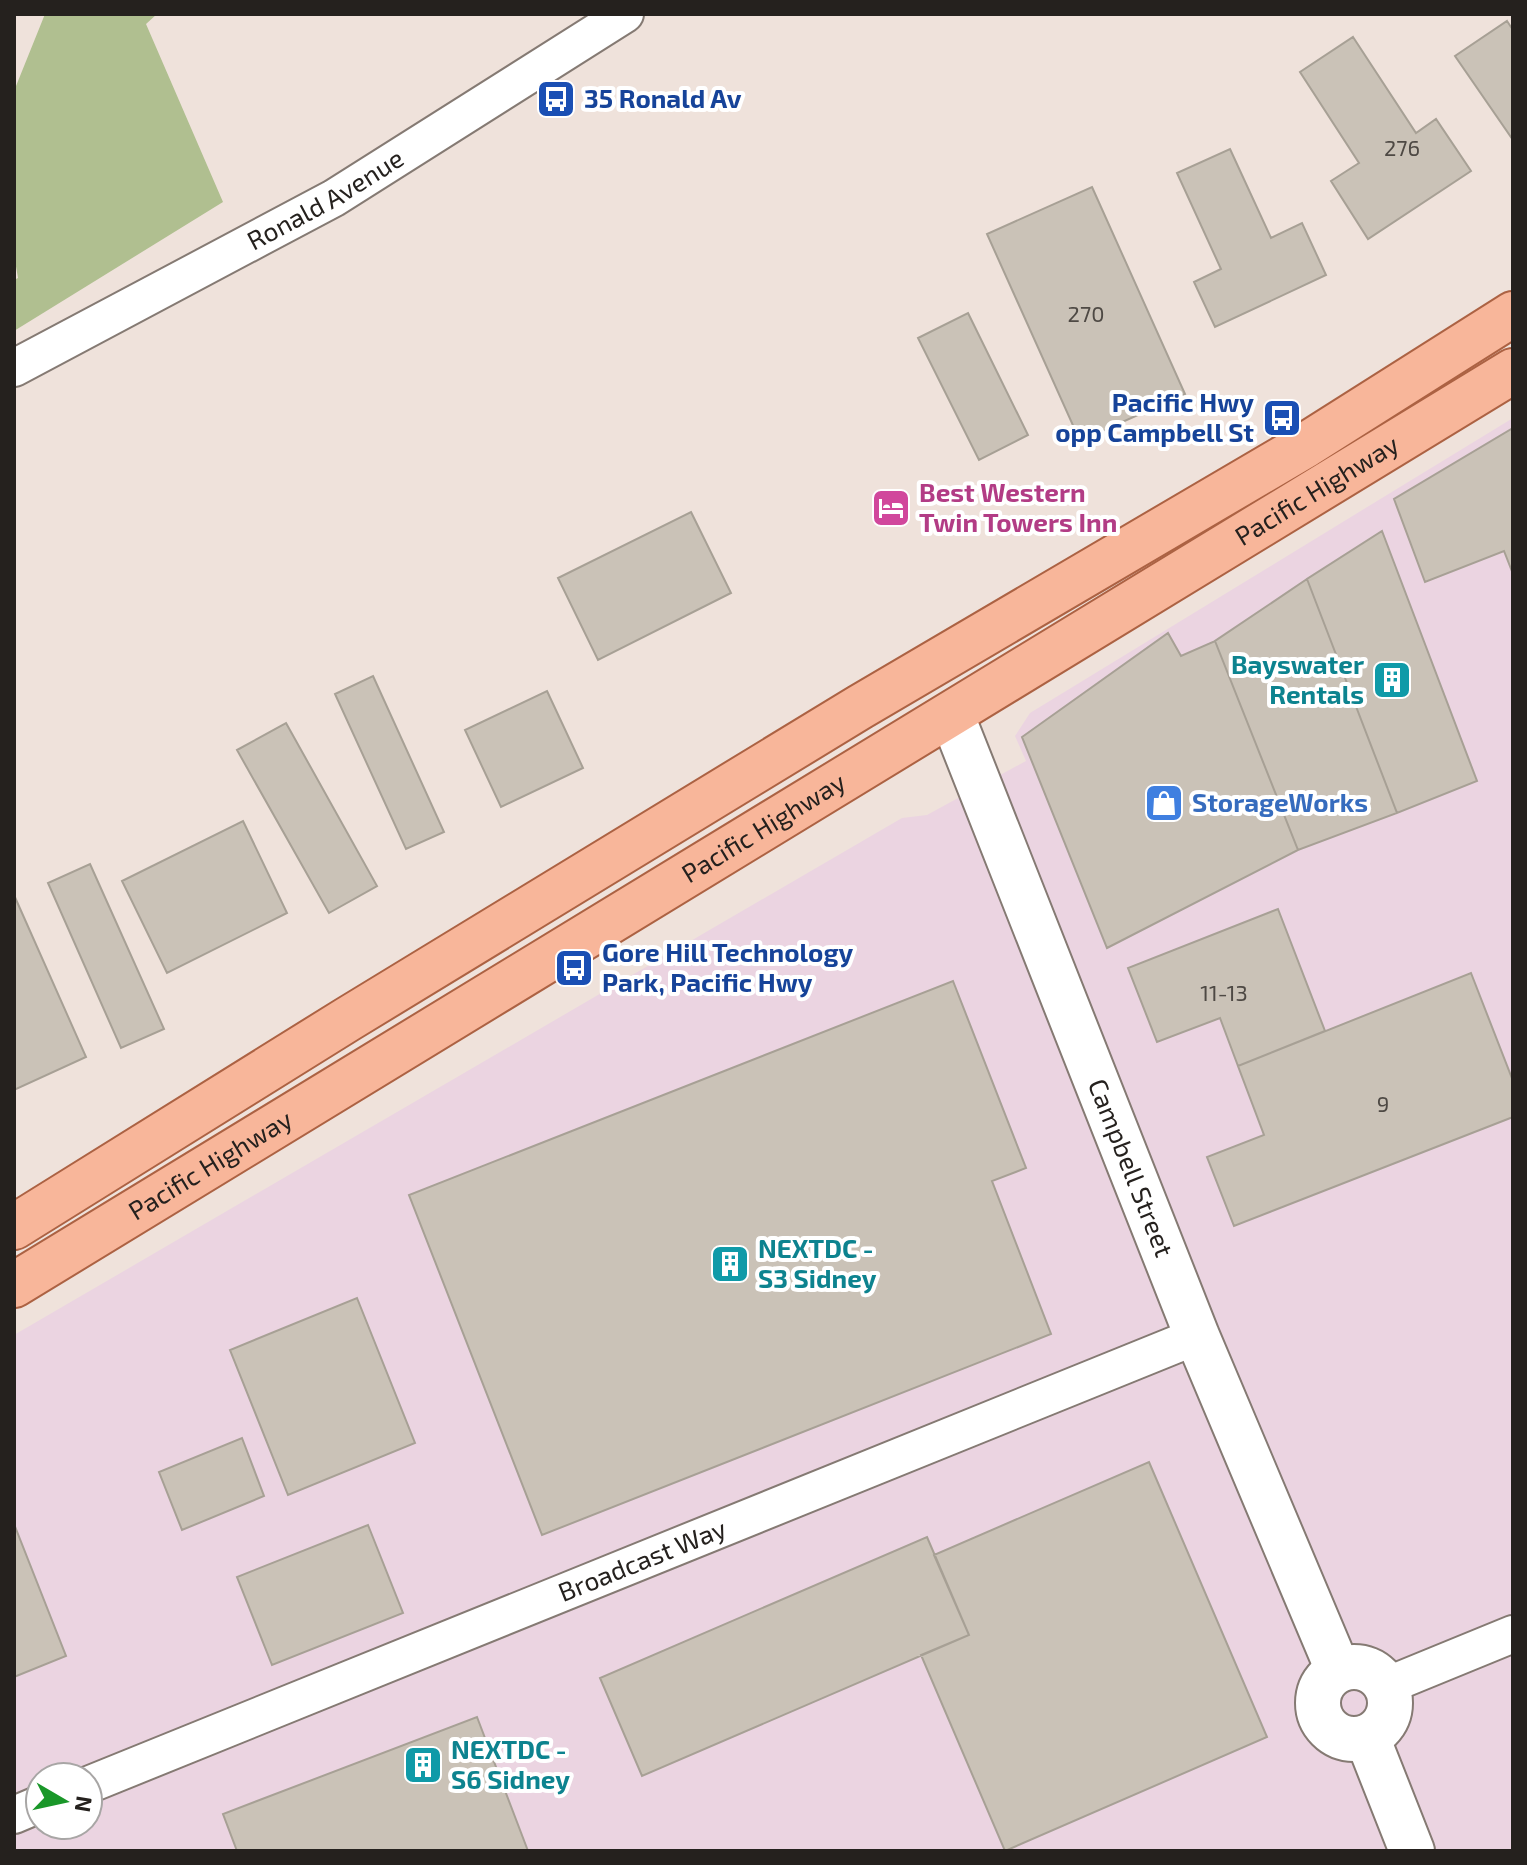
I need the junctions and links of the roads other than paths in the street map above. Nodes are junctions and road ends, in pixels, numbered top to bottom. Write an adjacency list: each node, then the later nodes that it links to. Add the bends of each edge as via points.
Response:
1 (625, 14): 3 (street, Ronald Avenue, via 334,198)
2 (1513, 314): 5 (main road, Pacific Highway, via 1218,498)
3 (14, 368)
4 (1513, 371): 6 (main road, Pacific Highway)
5 (931, 665): 6 (main road, Campbell Street); 7 (main road, Pacific Highway)
6 (952, 716): 8 (main road, Pacific Highway); 9 (street, Campbell Street)
7 (14, 1227)
8 (14, 1285)
9 (1197, 1336): 11 (street, Campbell Street); 14 (street, Broadcast Way)
10 (1513, 1634): 12 (street)
11 (1338, 1670): 12 (street, via 1360,1667); 13 (street, via 1321,1687 1318,1712 1332,1733)
12 (1386, 1686): 13 (street, via 1385,1721)
13 (1367, 1737): 15 (street)
14 (104, 1779)
15 (1412, 1851)

